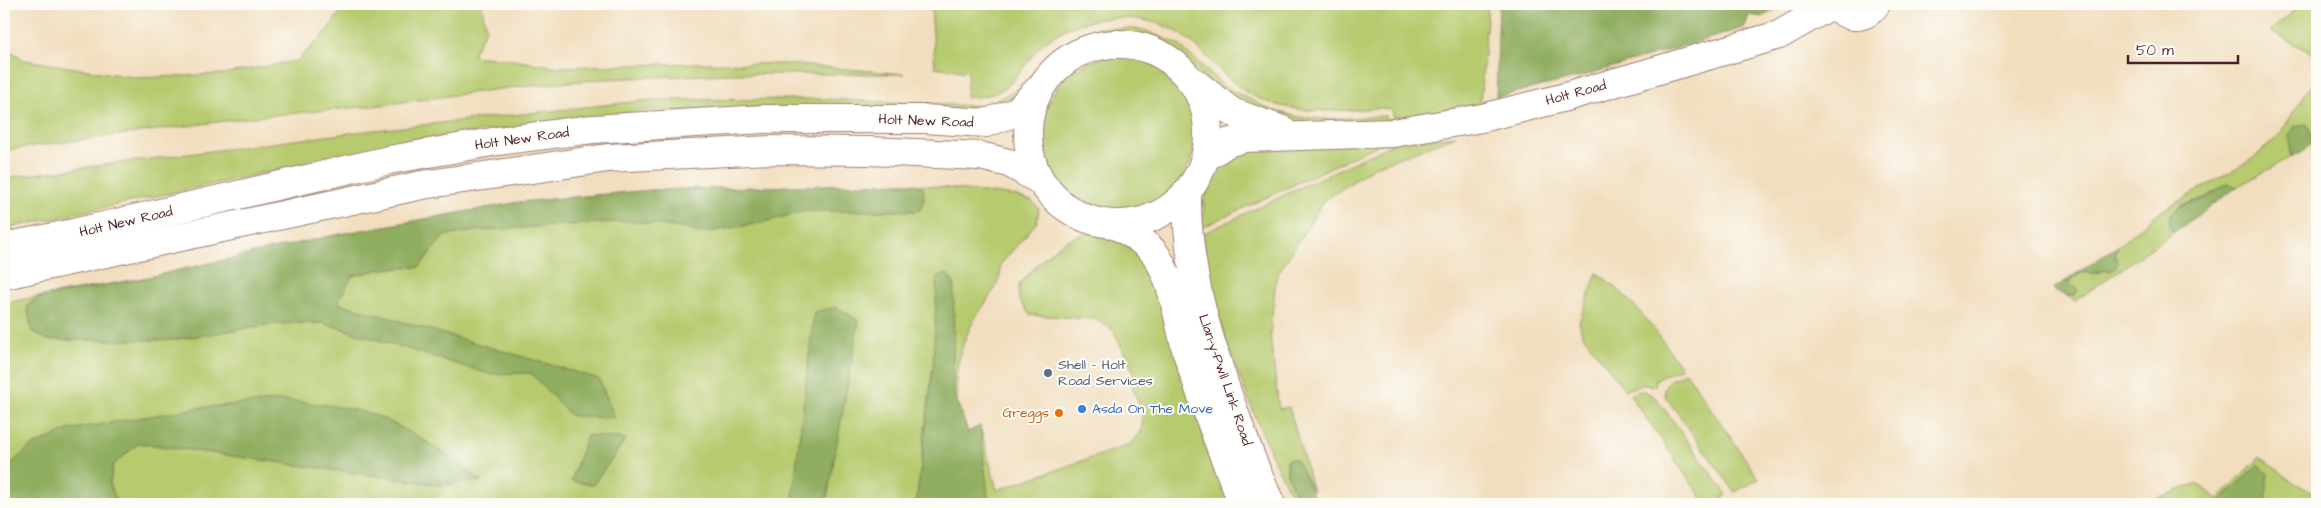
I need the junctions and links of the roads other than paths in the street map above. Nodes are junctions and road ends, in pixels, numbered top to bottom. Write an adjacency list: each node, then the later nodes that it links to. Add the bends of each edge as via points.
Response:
1 (1834, 4): 2 (main road, via 1843,12 1856,16 1868,13); 5 (main road, Holt Road, via 1779,35 1562,98 1425,129 1353,136)
2 (1876, 4)
3 (1190, 79): 4 (main road, via 1172,61 1149,49 1124,44 1099,46 1075,54 1054,69); 5 (main road, Holt Road, via 1232,112 1269,127); 6 (main road, via 1207,116)
4 (1039, 90): 7 (main road, via 1030,111 1027,135 1030,158); 10 (main road, Holt New Road, via 1016,112 986,123 924,119 764,119 592,129 498,141 388,160 74,234)
5 (1308, 136): 6 (main road, Holt Road, via 1245,138 1227,143)
6 (1206, 157): 8 (main road)
7 (1039, 180): 9 (main road, via 1070,211 1088,220); 11 (main road, Holt New Road, via 1009,163 980,156 772,150 608,158 422,185)
8 (1187, 193): 9 (main road, via 1156,217); 13 (main road, Llan-y-Pwll Link Road, via 1186,229 1209,340)
9 (1116, 225): 12 (main road, Llan-y-Pwll Link Road, via 1155,254 1164,272 1217,441)
10 (4, 247)
11 (4, 275)
12 (1244, 504)
13 (1271, 504)

